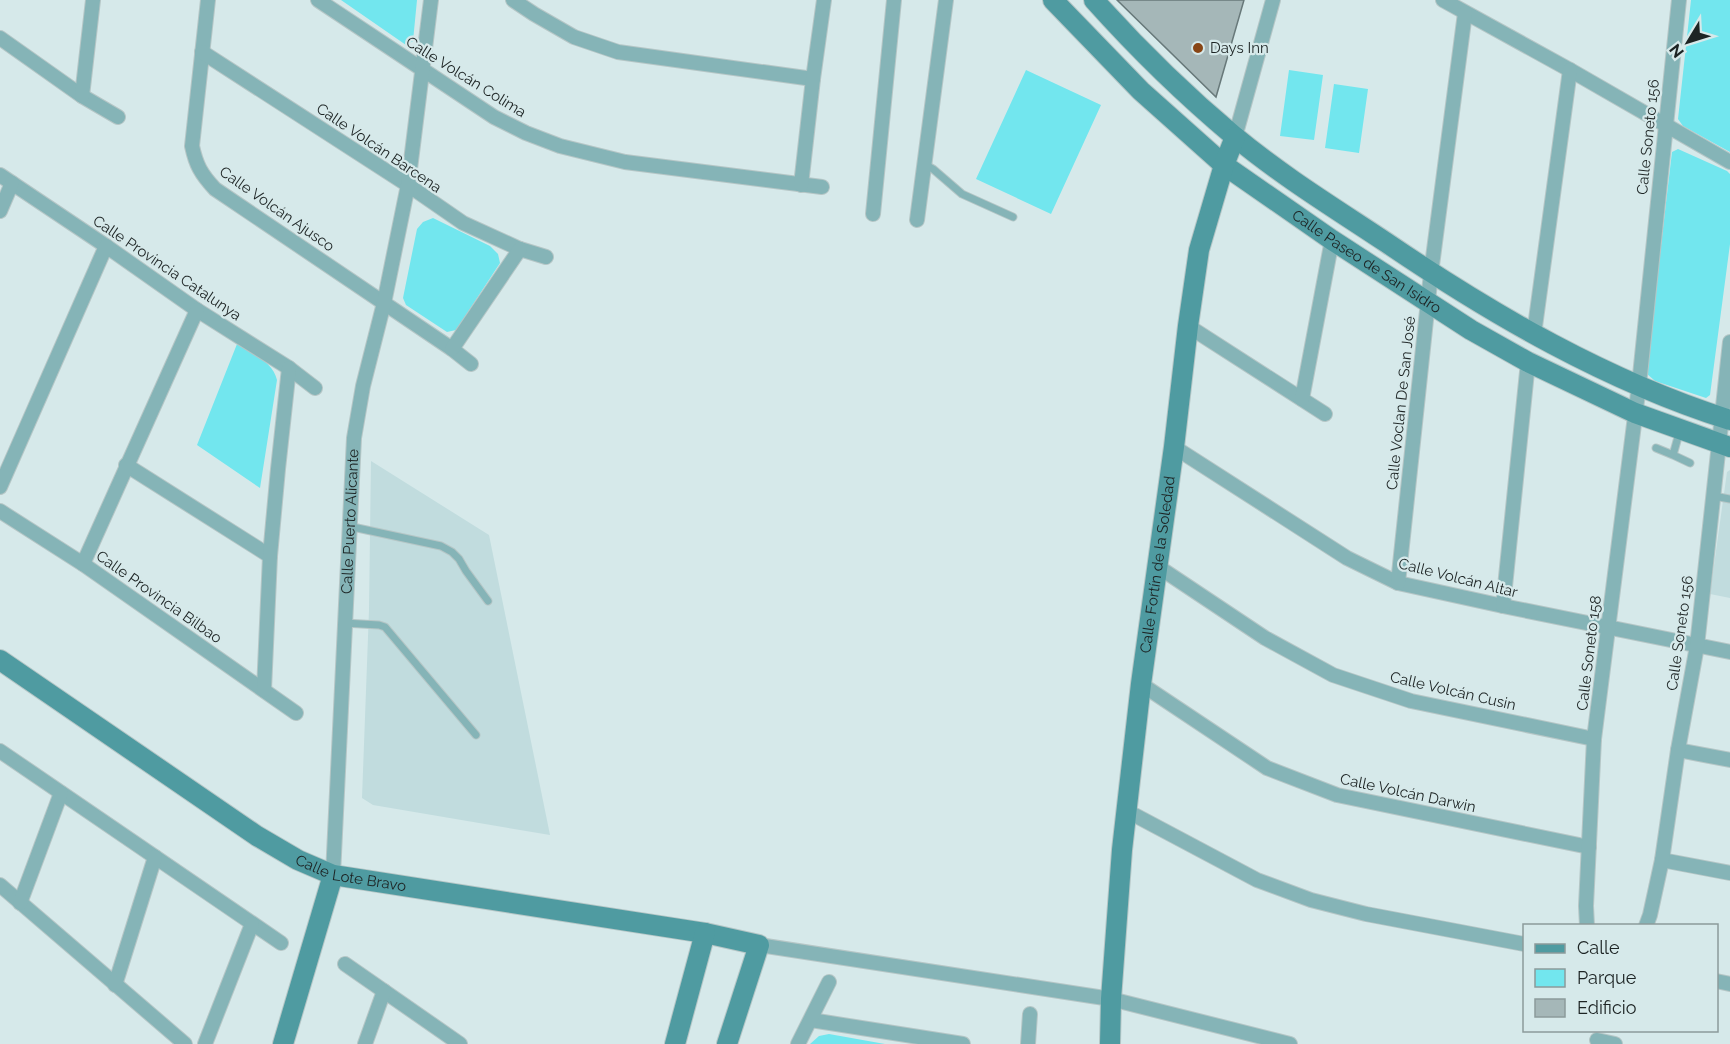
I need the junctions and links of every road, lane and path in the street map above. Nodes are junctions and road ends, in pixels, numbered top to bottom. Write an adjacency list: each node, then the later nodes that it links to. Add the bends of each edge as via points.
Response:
1 (93, 0): 20 (street)
2 (208, 0): 16 (street, Calle Volcán Ajusco)
3 (318, 0): 18 (street, Calle Volcán Colima)
4 (431, 0): 18 (street, Calle Puerto Alicante)
5 (513, 0): 19 (street, via 574,37 618,52)
6 (824, 0): 19 (street)
7 (894, 0): 33 (street)
8 (946, 0): 25 (street)
9 (1053, 0): 26 (street, Calle Paseo de San Isidro, via 1141,91)
10 (1094, 0): 23 (street, Calle Paseo de San Isidro)
11 (1273, 0): 23 (street)
12 (1443, 0): 14 (street)
13 (1676, 1): 22 (street, Calle Soneto 156)
14 (1465, 13): 17 (street); 40 (street, Calle Voclan De San José)
15 (0, 38): 20 (street)
16 (202, 52): 29 (street, Calle Volcán Barcena); 42 (street, Calle Volcán Ajusco, via 192,146 204,177 215,189)
17 (1570, 70): 22 (street); 45 (street)
18 (422, 71): 29 (street, Calle Puerto Alicante); 30 (street, Calle Volcán Colima, via 494,117 560,146 626,162)
19 (813, 79): 30 (street)
20 (82, 96): 21 (street)
21 (118, 117)
22 (1666, 126): 24 (street); 51 (street, Calle Soneto 156)
23 (1235, 137): 26 (street, Calle Fortín de la Soledad); 40 (street, Calle Paseo de San Isidro)
24 (1730, 162)
25 (924, 164): 34 (lane, via 962,194); 35 (street)
26 (1224, 165): 36 (street, Calle Paseo de San Isidro); 44 (street, Calle Fortín de la Soledad, via 1199,250)
27 (0, 175): 28 (street, Calle Provincia Catalunya)
28 (12, 183): 32 (street); 37 (street, Calle Provincia Catalunya)
29 (408, 185): 38 (street, Calle Volcán Barcena, via 463,223); 42 (street, Calle Puerto Alicante)
30 (801, 185): 31 (street, Calle Volcán Colima)
31 (822, 187)
32 (0, 212)
33 (873, 214)
34 (1013, 218)
35 (917, 220)
36 (1332, 240): 41 (street, Calle Paseo de San Isidro); 53 (street)
37 (106, 246): 43 (street, Calle Provincia Catalunya); 64 (street)
38 (520, 249): 39 (street, Calle Volcán Barcena); 47 (street)
39 (546, 256)
40 (1431, 273): 41 (street, Calle Voclan De San José); 45 (street, Calle Paseo de San Isidro)
41 (1429, 302): 48 (street, Calle Paseo de San Isidro); 72 (street, Calle Voclan De San José)
42 (384, 303): 47 (street, Calle Volcán Ajusco); 68 (street, Calle Puerto Alicante, via 354,438)
43 (197, 310): 50 (street, Calle Provincia Catalunya); 63 (street)
44 (1188, 326): 53 (street); 59 (street, Calle Fortín de la Soledad)
45 (1534, 334): 51 (street, Calle Paseo de San Isidro)
46 (1730, 342): 56 (street, Calle Soneto 156)
47 (452, 349): 49 (street, Calle Volcán Ajusco)
48 (1528, 362): 54 (street, Calle Paseo de San Isidro); 74 (street)
49 (471, 364)
50 (289, 368): 52 (street, Calle Provincia Catalunya); 69 (street)
51 (1639, 386): 54 (street, Calle Soneto 158); 56 (street, Calle Paseo de San Isidro)
52 (315, 388)
53 (1302, 399): 55 (street)
54 (1635, 413): 57 (street, Calle Paseo de San Isidro); 76 (street, Calle Soneto 158)
55 (1325, 414)
56 (1726, 419): 58 (street, Calle Soneto 156)
57 (1680, 430): 58 (street, Calle Paseo de San Isidro); 61 (lane)
58 (1725, 446): 65 (street, Calle Soneto 156)
59 (1174, 447): 71 (street, Calle Fortín de la Soledad); 72 (street, Calle Volcán Altar, via 1347,558)
60 (1656, 448): 61 (lane)
61 (1673, 455): 62 (lane)
62 (1690, 463)
63 (126, 465): 69 (street); 70 (street)
64 (0, 487)
65 (1714, 495): 66 (lane); 77 (street, Calle Soneto 156)
66 (1730, 499)
67 (0, 511): 70 (street, Calle Provincia Bilbao)
68 (348, 526): 73 (lane, via 441,546 459,559); 75 (street, Calle Puerto Alicante)
69 (270, 556): 81 (street)
70 (83, 564): 81 (street, Calle Provincia Bilbao)
71 (1158, 566): 80 (street, Calle Fortín de la Soledad); 84 (street, Calle Volcán Cusin, via 1265,638 1333,675 1411,701)
72 (1398, 583): 74 (street, Calle Volcán Altar)
73 (488, 601)
74 (1503, 606): 76 (street, Calle Volcán Altar)
75 (344, 623): 83 (lane, via 385,627); 94 (street, Calle Puerto Alicante)
76 (1609, 628): 77 (street, Calle Volcán Altar); 84 (street, Calle Soneto 158)
77 (1697, 646): 78 (street, Calle Volcán Altar); 85 (street, Calle Soneto 156)
78 (1730, 652)
79 (0, 660): 94 (street, Calle Lote Bravo, via 257,836)
80 (1141, 684): 89 (street, Calle Fortín de la Soledad); 90 (street, Calle Volcán Darwin, via 1268,768 1337,795)
81 (264, 690): 82 (street, Calle Provincia Bilbao)
82 (296, 713)
83 (476, 735)
84 (1594, 739): 90 (street, Calle Soneto 158)
85 (1678, 750): 87 (street); 92 (street, Calle Soneto 156)
86 (0, 751): 88 (street)
87 (1730, 760)
88 (61, 793): 91 (street); 96 (street)
89 (1127, 811): 102 (street, via 1257,880 1311,900); 108 (street, Calle Fortín de la Soledad)
90 (1589, 847): 98 (street, Calle Soneto 158)
91 (155, 857): 97 (street); 106 (street)
92 (1662, 860): 93 (street); 99 (street, Calle Soneto 156)
93 (1730, 873)
94 (333, 875): 100 (street, Calle Lote Bravo); 115 (street, Calle Puerto Alicante)
95 (0, 885): 96 (street)
96 (20, 903): 106 (street)
97 (252, 924): 101 (street); 114 (street)
98 (1587, 924)
99 (1647, 924)
100 (705, 933): 103 (street, Calle Lote Bravo); 118 (street)
101 (281, 944)
102 (1523, 944)
103 (759, 945): 108 (street); 119 (street)
104 (345, 964): 107 (street)
105 (829, 982): 110 (street)
106 (115, 985): 113 (street)
107 (384, 991): 116 (street); 117 (street)
108 (1111, 999): 123 (street, Calle Fortín de la Soledad); 124 (street)
109 (1030, 1014): 122 (street)
110 (811, 1020): 112 (street); 120 (street)
111 (1597, 1038): 125 (street)
112 (921, 1041): 121 (street)
113 (185, 1044)
114 (205, 1044)
115 (284, 1044)
116 (365, 1044)
117 (460, 1044)
118 (675, 1044)
119 (728, 1044)
120 (798, 1044)
121 (963, 1044)
122 (1028, 1044)
123 (1110, 1044)
124 (1290, 1044)
125 (1615, 1044)

